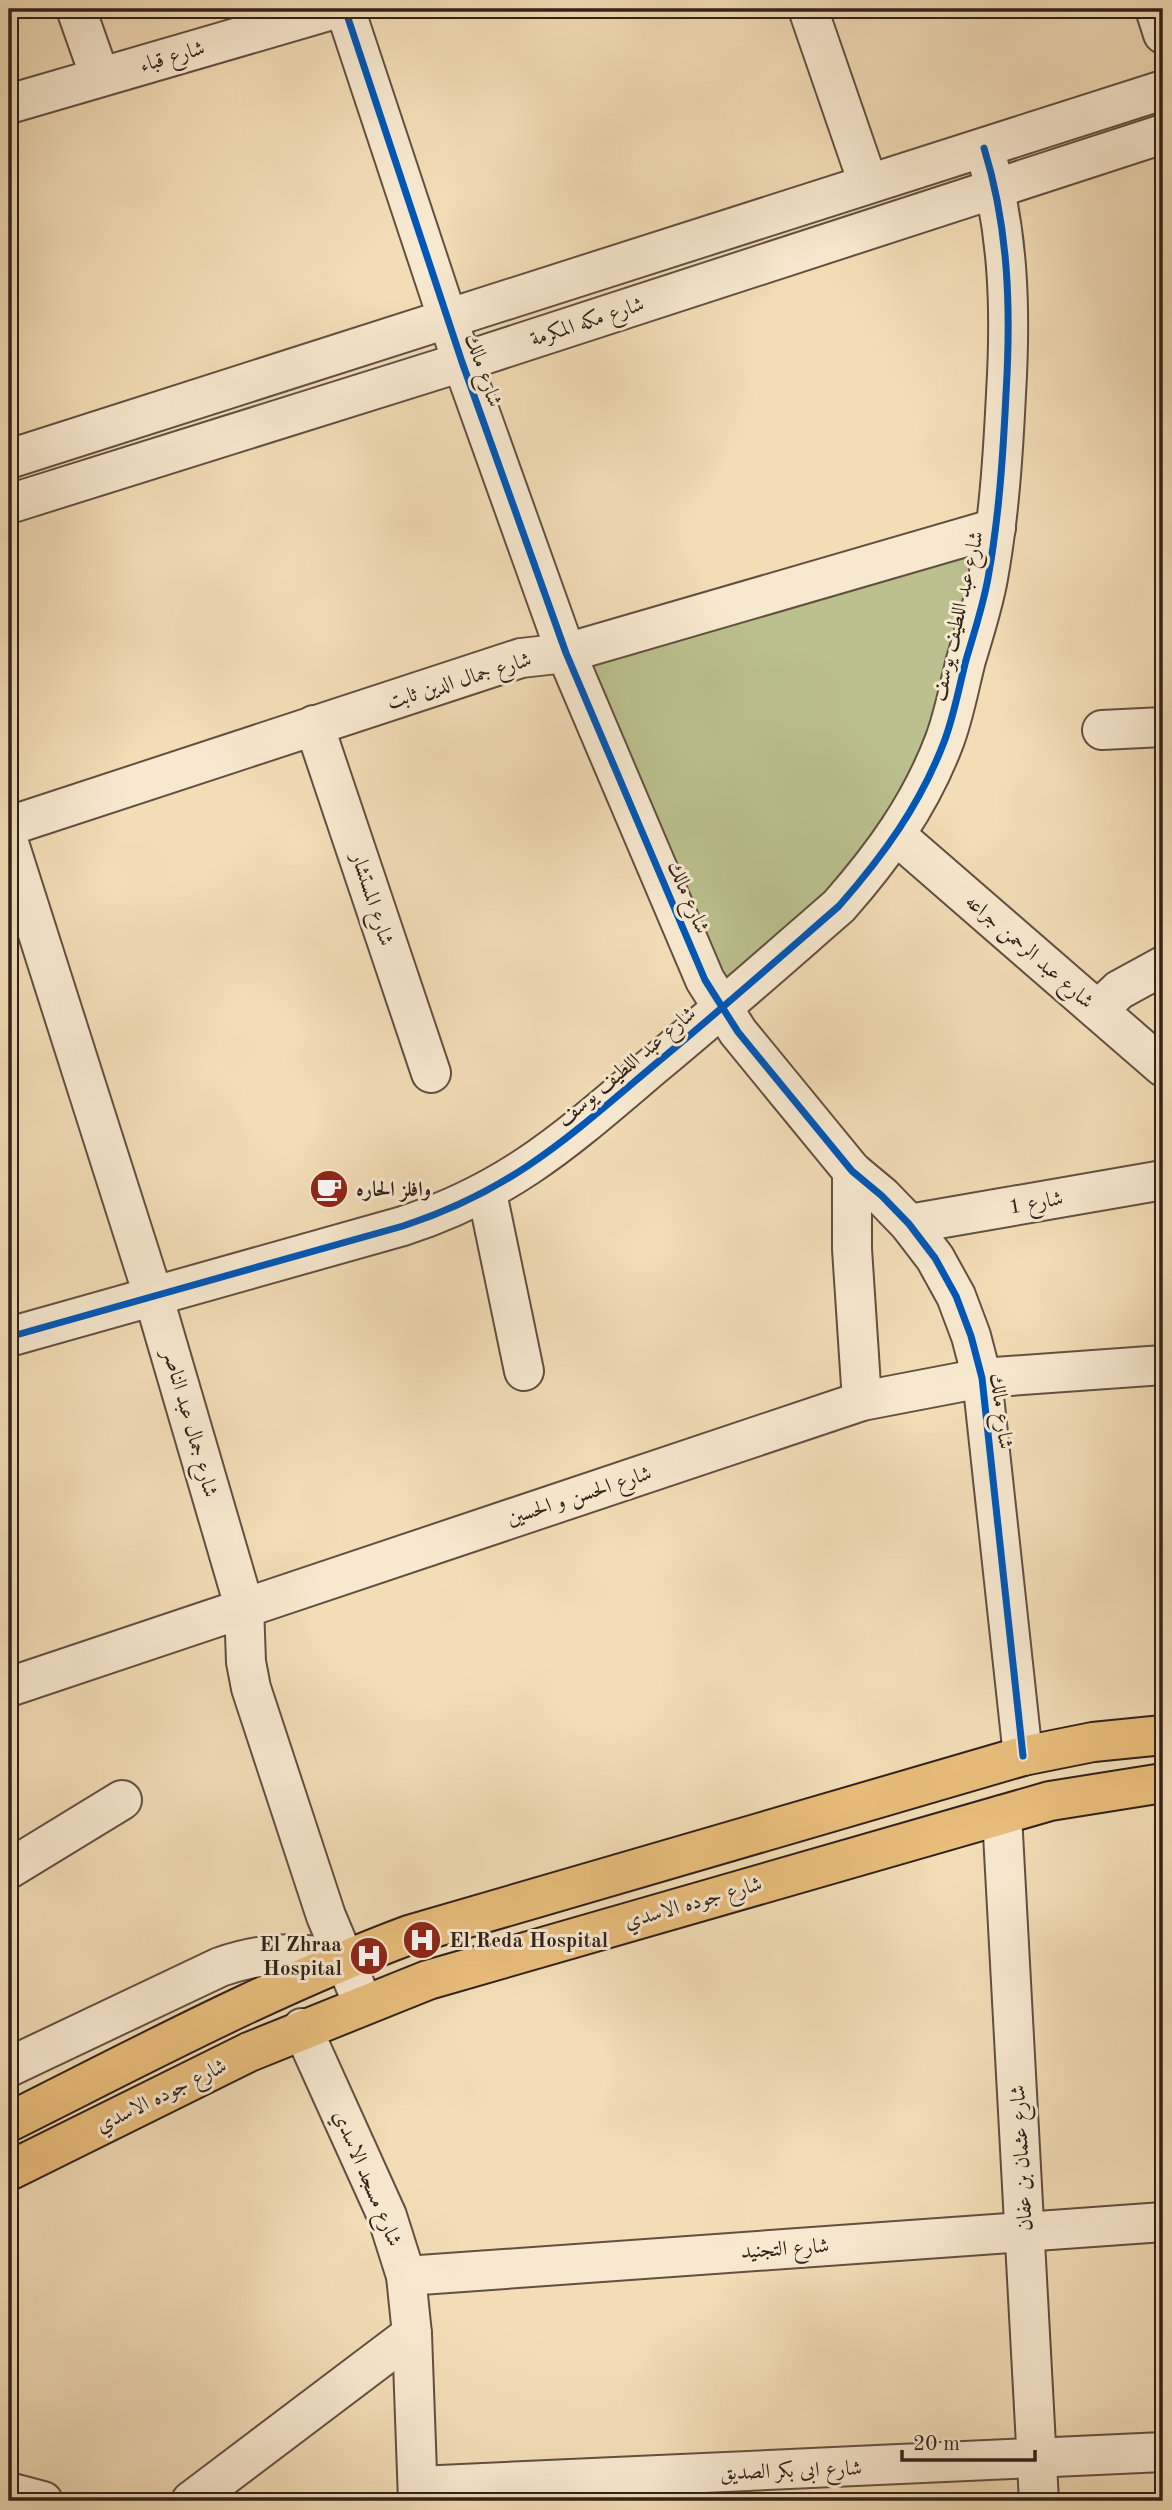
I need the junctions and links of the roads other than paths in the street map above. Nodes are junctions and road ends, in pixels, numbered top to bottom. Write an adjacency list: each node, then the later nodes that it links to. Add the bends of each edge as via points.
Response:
1 (76, 9): 7 (street)
2 (335, 9): 7 (street, شارع قباء)
3 (345, 9): 14 (street, شارع مالك)
4 (808, 9): 12 (street)
5 (1155, 9): 6 (street)
6 (1163, 34)
7 (100, 77): 9 (street, شارع قباء)
8 (1163, 90): 11 (street)
9 (9, 104)
10 (1163, 134): 13 (street, شارع مكه المكرمة)
11 (984, 148): 12 (street); 13 (street, شارع عبد اللطيف يوسف)
12 (868, 183): 14 (street)
13 (996, 186): 15 (street, شارع مكه المكرمة); 18 (street, شارع عبد اللطيف يوسف, via 1006,243 1009,343)
14 (448, 320): 15 (street, شارع مالك); 16 (street)
15 (462, 362): 17 (street, شارع مكه المكرمة); 19 (street, شارع مالك)
16 (9, 459)
17 (9, 504)
18 (996, 528): 19 (street, شارع جمال الدين ثابت); 24 (street, شارع عبد اللطيف يوسف, via 987,582 945,740)
19 (566, 653): 20 (street, شارع جمال الدين ثابت, via 521,658); 27 (street, شارع مالك, via 705,980)
20 (314, 725): 23 (street, شارع جمال الدين ثابت); 30 (street, شارع المستشار)
21 (1163, 727): 22 (street)
22 (1102, 730)
23 (9, 826)
24 (897, 836): 27 (street, شارع عبد اللطيف يوسف, via 839,906); 28 (street, شارع عبد الرحمن جراعه)
25 (9, 843): 35 (street, شارع جمال عبد الناصر)
26 (1163, 966): 28 (street, via 1119,990)
27 (722, 1009): 31 (street, شارع مالك); 33 (street, شارع عبد اللطيف يوسف, via 562,1143)
28 (1098, 1010): 29 (street, شارع عبد الرحمن جراعه)
29 (1163, 1067)
30 (431, 1073)
31 (852, 1171): 34 (street, شارع مالك); 40 (street)
32 (1163, 1180): 34 (street, شارع 1)
33 (487, 1193): 35 (street, شارع عبد اللطيف يوسف, via 403,1226); 38 (street)
34 (909, 1224): 39 (street, شارع مالك, via 956,1296)
35 (153, 1294): 36 (street, شارع عبد اللطيف يوسف); 41 (street, شارع جمال عبد الناصر)
36 (9, 1337)
37 (1163, 1365): 39 (street, شارع الحسن و الحسين)
38 (524, 1371)
39 (982, 1378): 40 (street, شارع الحسن و الحسين); 44 (street, شارع مالك)
40 (862, 1401): 41 (street, شارع الحسن و الحسين)
41 (244, 1606): 42 (street, شارع الحسن و الحسين); 49 (street, شارع جمال عبد الناصر, via 251,1688)
42 (9, 1687)
43 (1163, 1735): 44 (main road, شارع جوده الاسدي)
44 (1023, 1756): 49 (main road, شارع جوده الاسدي, via 474,1915)
45 (1163, 1783): 47 (main road, شارع جوده الاسدي, via 1101,1790)
46 (122, 1800): 48 (street)
47 (1002, 1815): 50 (main road, شارع جوده الاسدي, via 494,1958); 56 (street, شارع عثمان بن عفان)
48 (9, 1869)
49 (343, 1960): 50 (street, شارع جمال عبد الناصر); 52 (street, شارع جوده الاسدي, via 281,1952 250,1956); 53 (main road, شارع جوده الاسدي, via 228,2011)
50 (363, 2004): 51 (main road, شارع جوده الاسدي)
51 (302, 2028): 54 (main road, شارع جوده الاسدي); 57 (street, شارع مسجد الاسدي, via 387,2216)
52 (9, 2067)
53 (9, 2122)
54 (9, 2171)
55 (1163, 2221): 56 (street, شارع التجنيد)
56 (1025, 2231): 57 (street, شارع التجنيد); 60 (street, شارع عثمان بن عفان)
57 (406, 2276): 58 (street, شارع مسجد الاسدي)
58 (412, 2334): 62 (street, شارع مسجد الاسدي); 64 (street)
59 (1163, 2452): 60 (street, شارع ابى بكر الصديق)
60 (1038, 2460): 62 (street, شارع ابى بكر الصديق); 65 (street, شارع عثمان بن عفان)
61 (9, 2492): 63 (street)
62 (418, 2494)
63 (43, 2501)
64 (191, 2501)
65 (1040, 2501)

